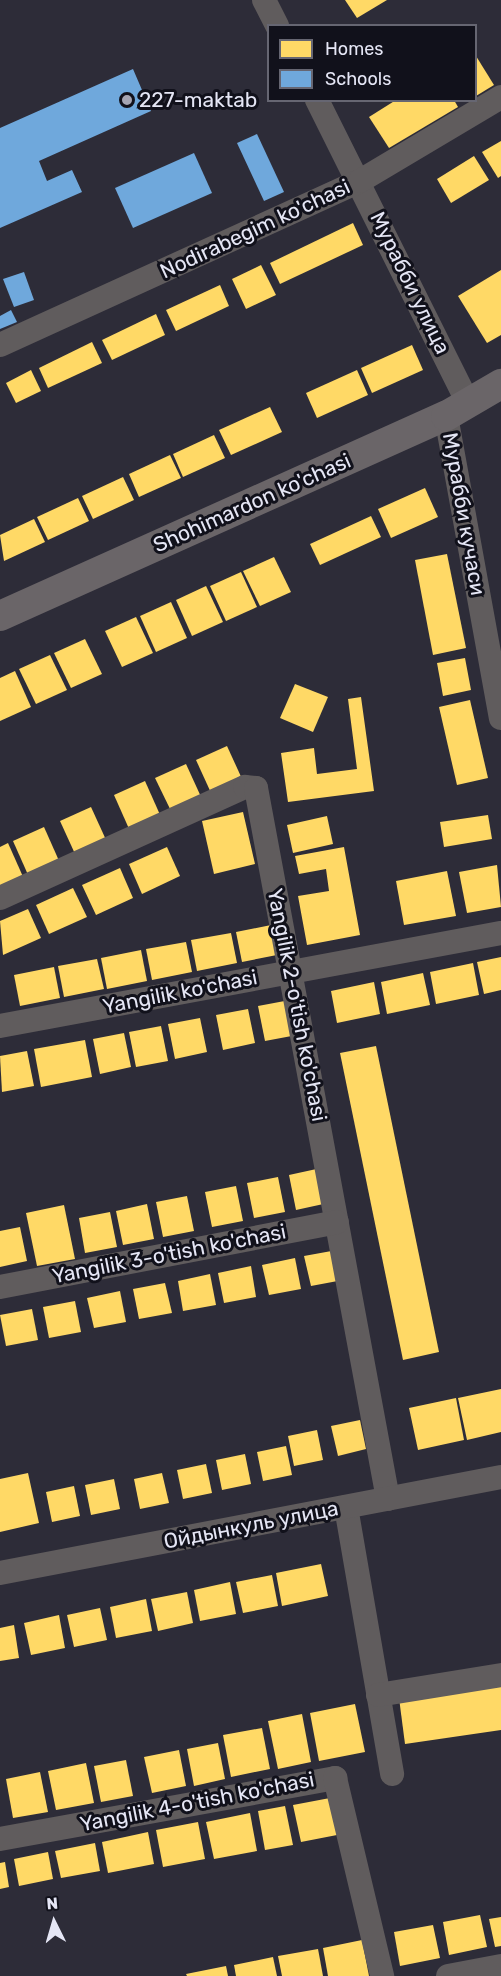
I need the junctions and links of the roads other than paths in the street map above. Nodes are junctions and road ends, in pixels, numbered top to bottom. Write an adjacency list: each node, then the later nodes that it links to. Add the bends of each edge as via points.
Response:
1 (264, 0): 2 (street)
2 (277, 24)
3 (501, 97): 5 (street, Nodirabegim ko'chasi)
4 (319, 102): 5 (street, Мурабби улица)
5 (360, 181): 6 (street, Nodirabegim ko'chasi); 8 (street, Мурабби улица)
6 (0, 345)
7 (501, 384): 8 (main road, Shohimardon ko'chasi)
8 (457, 410): 9 (main road, Shohimardon ko'chasi); 10 (street, Мурабби кучаси)
9 (0, 616)
10 (501, 718)
11 (0, 898): 13 (street, Yangilik 2-o'tish ko'chasi, via 252,786 256,788)
12 (501, 933): 13 (street, Yangilik ko'chasi)
13 (290, 971): 14 (street, Yangilik ko'chasi); 15 (street, Yangilik 2-o'tish ko'chasi)
14 (0, 1026)
15 (337, 1222): 16 (street, Yangilik 3-o'tish ko'chasi); 18 (street, Yangilik 2-o'tish ko'chasi)
16 (0, 1287)
17 (501, 1477): 18 (street, Ойдынкуль улица)
18 (387, 1499): 19 (street, Ойдынкуль улица)
19 (346, 1507): 20 (street, Ойдынкуль улица); 22 (street)
20 (0, 1572)
21 (501, 1675): 22 (street)
22 (378, 1695): 23 (street)
23 (392, 1774)
24 (0, 1839): 26 (street, Yangilik 4-o'tish ko'chasi, via 335,1778)
25 (501, 1966): 27 (street)
26 (382, 1976)
27 (448, 1976)

